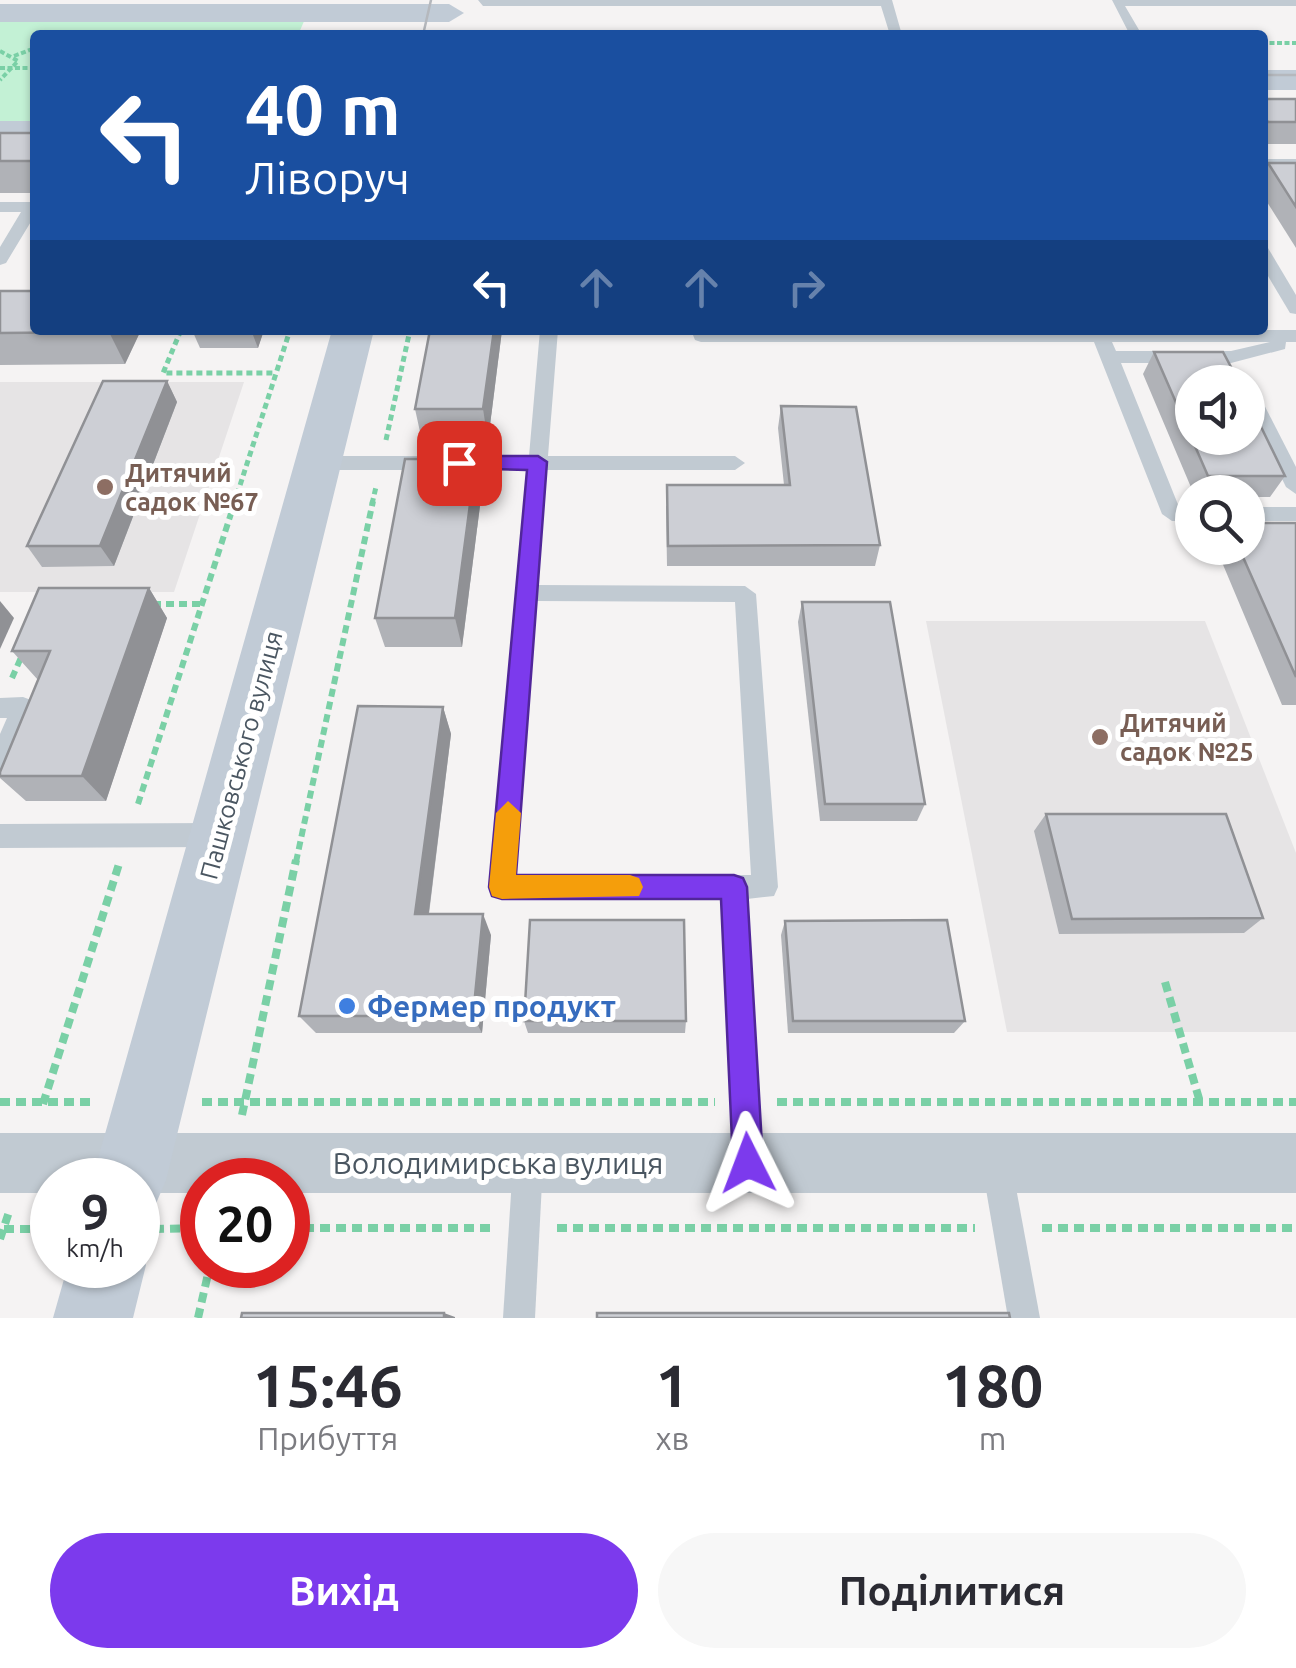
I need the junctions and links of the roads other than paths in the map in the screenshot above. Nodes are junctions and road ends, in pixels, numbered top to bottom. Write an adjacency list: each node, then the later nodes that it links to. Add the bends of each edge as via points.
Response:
1 (580, 1): 2 (lane); 7 (lane)
2 (886, 1): 9 (lane)
3 (1227, 1): 4 (lane); 10 (lane, via 1117,2)
4 (1296, 2)
5 (152, 6): 6 (main road); 8 (main road)
6 (0, 13)
7 (457, 13): 8 (main road)
8 (410, 16)
9 (895, 30)
10 (1133, 30)
11 (1268, 64): 12 (main road)
12 (1296, 64)
13 (1268, 80): 14 (main road)
14 (1296, 80)
15 (0, 132): 16 (main road)
16 (30, 132)
17 (1268, 163): 18 (lane)
18 (1296, 163)
19 (0, 206): 20 (lane)
20 (30, 206)
21 (30, 212): 22 (lane)
22 (0, 260)
23 (1268, 261): 24 (lane)
24 (1296, 309)
25 (353, 335): 35 (main road, Пашковського вулиця)
26 (549, 335): 34 (lane)
27 (701, 335): 28 (lane)
28 (1101, 336): 29 (lane); 30 (lane)
29 (1296, 338): 31 (lane)
30 (1109, 357): 31 (lane); 38 (lane)
31 (1230, 358): 32 (lane)
32 (1234, 365)
33 (1265, 425): 37 (lane)
34 (538, 462): 35 (lane); 36 (lane); 41 (lane)
35 (318, 463): 44 (main road, Пашковського вулиця)
36 (736, 463)
37 (1296, 488)
38 (1175, 514)
39 (1265, 514): 40 (lane)
40 (1296, 514)
41 (526, 594): 46 (lane, via 502,887); 46 (lane, via 745,594 765,887)
42 (4, 698): 43 (lane, via 22,708)
43 (0, 762)
44 (220, 835): 45 (lane); 47 (main road, Пашковського вулиця)
45 (0, 836)
46 (734, 887): 49 (lane)
47 (139, 1158)
48 (528, 1163): 49 (street, Володимирська вулиця); 52 (street, Володимирська вулиця); 55 (lane)
49 (748, 1163): 50 (street, Володимирська вулиця)
50 (996, 1163): 51 (street, Володимирська вулиця); 56 (lane)
51 (1296, 1163)
52 (160, 1167)
53 (101, 1288): 54 (main road)
54 (93, 1318)
55 (519, 1318)
56 (1024, 1318)

